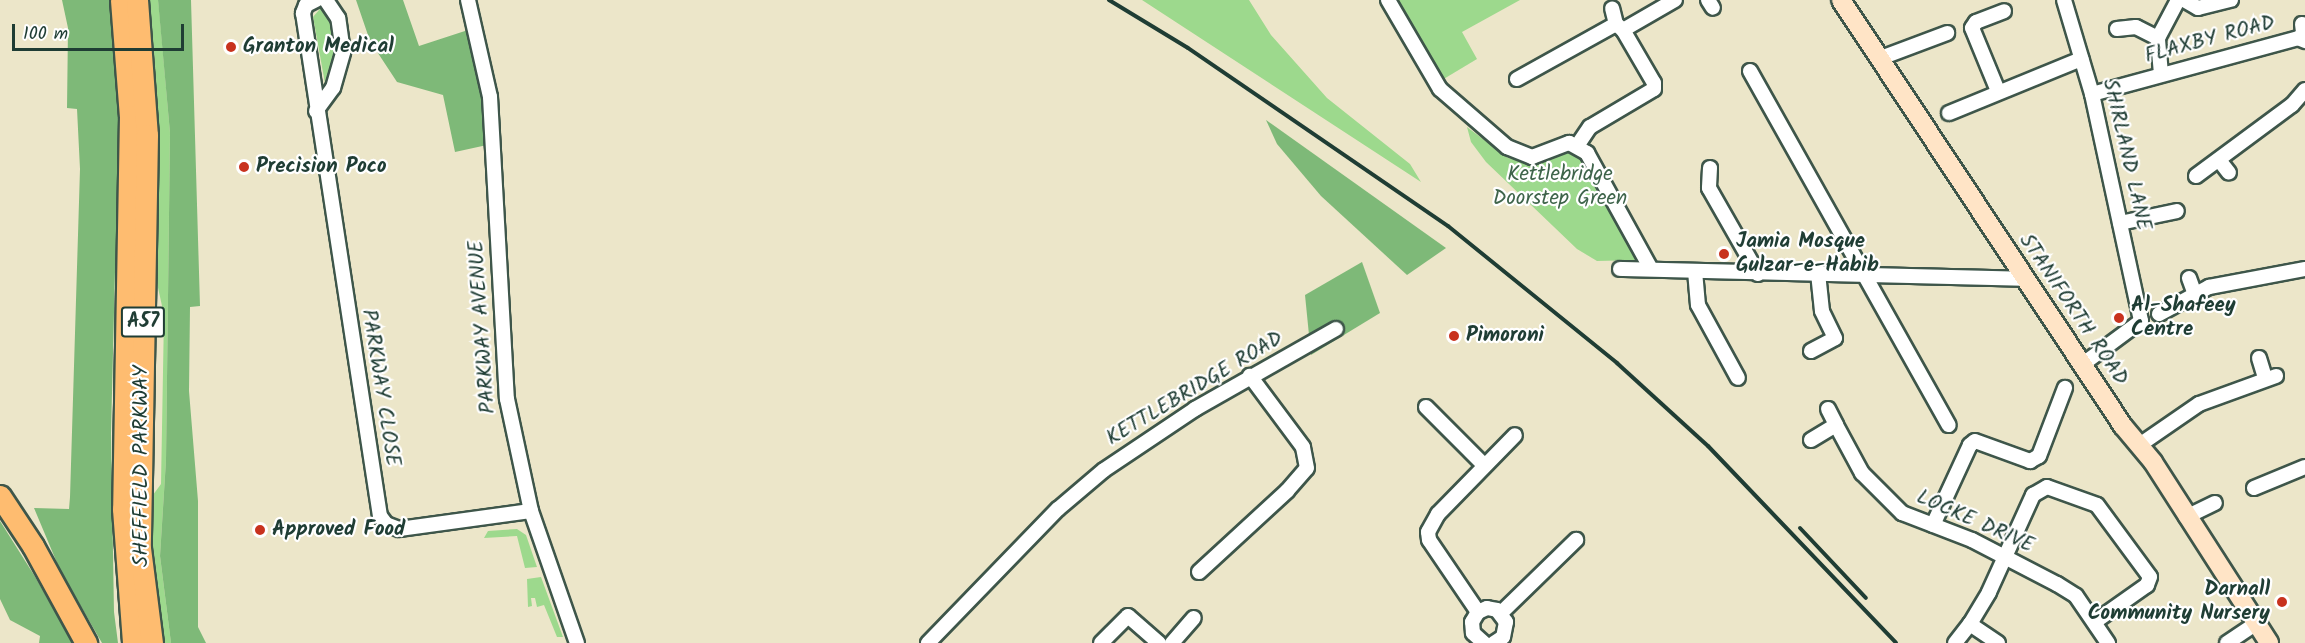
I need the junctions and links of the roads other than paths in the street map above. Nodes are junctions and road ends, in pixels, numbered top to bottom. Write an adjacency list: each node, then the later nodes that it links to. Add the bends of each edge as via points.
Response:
1 (121, 0): 82 (highway, SHEFFIELD PARKWAY / A57, via 130,116 123,509)
2 (137, 0): 83 (highway, SHEFFIELD PARKWAY / A57, via 147,135 140,548)
3 (316, 0): 29 (street, PARKWAY CLOSE, via 306,5 303,13)
4 (468, 0): 68 (street, PARKWAY AVENUE, via 490,97 507,399)
5 (1388, 0): 31 (street, via 1440,89 1507,147 1532,157 1558,144)
6 (1675, 0): 16 (street)
7 (1840, 0): 21 (main road, STANIFORTH ROAD)
8 (2064, 0): 22 (street, SHIRLAND LANE)
9 (2178, 0): 19 (street)
10 (2184, 0): 11 (street, via 2198,8)
11 (2230, 0)
12 (329, 3): 29 (street, via 343,52 333,88)
13 (1612, 8): 16 (street)
14 (2004, 11): 27 (street, via 1976,22 1972,28)
15 (2302, 24): 20 (street, FLAXBY ROAD)
16 (1619, 27): 25 (street); 31 (street, via 1654,83 1657,95 1590,127)
17 (2117, 29): 19 (street, via 2136,27)
18 (1947, 33): 21 (street)
19 (2158, 38): 24 (street)
20 (2305, 41): 24 (street, FLAXBY ROAD, via 2298,38)
21 (1878, 59): 46 (main road, STANIFORTH ROAD)
22 (2081, 59): 27 (street); 28 (street, SHIRLAND LANE)
23 (1750, 71): 44 (street)
24 (2161, 74): 28 (street, FLAXBY ROAD)
25 (1517, 79)
26 (2305, 90): 32 (street, via 2292,105)
27 (1998, 91): 30 (street)
28 (2092, 94): 37 (street, SHIRLAND LANE)
29 (316, 111): 68 (street, PARKWAY CLOSE, via 359,394 383,521 399,529)
30 (1949, 113)
31 (1577, 146): 39 (street, via 1587,153)
32 (2219, 160): 34 (street); 35 (street)
33 (1710, 168): 42 (street, via 1709,188)
34 (2229, 173)
35 (2196, 176)
36 (2177, 211): 37 (street)
37 (2120, 223): 52 (street, SHIRLAND LANE, via 2141,321)
38 (1620, 269): 39 (street)
39 (1651, 269): 41 (street)
40 (2305, 269): 47 (street)
41 (1695, 271): 42 (street); 54 (street, via 1698,305)
42 (1758, 274): 43 (street)
43 (1818, 274): 44 (street); 50 (street, via 1822,311 1835,338)
44 (1863, 278): 46 (street); 59 (street)
45 (2189, 278): 47 (street)
46 (2026, 279): 52 (main road, STANIFORTH ROAD)
47 (2194, 292): 48 (street)
48 (2159, 314)
49 (1336, 329): 53 (street, KETTLEBRIDGE ROAD)
50 (1811, 351)
51 (2259, 358): 62 (street, via 2271,377 2199,404)
52 (2083, 364): 62 (main road, STANIFORTH ROAD)
53 (1250, 376): 73 (street, via 1303,447 1307,468); 85 (street, KETTLEBRIDGE ROAD, via 1104,470 1058,509)
54 (1738, 378)
55 (2065, 388): 70 (street, via 2039,456 2030,461 1975,441 1970,445)
56 (1426, 407): 63 (street)
57 (1828, 409): 58 (street, LOCKE DRIVE)
58 (1836, 425): 61 (street); 70 (street, LOCKE DRIVE, via 1862,473 1880,494 1902,513)
59 (1948, 425)
60 (1515, 435): 63 (street)
61 (1811, 440)
62 (2138, 446): 69 (main road, STANIFORTH ROAD, via 2153,462)
63 (1485, 466): 74 (street, via 1438,514 1428,532 1429,540)
64 (2305, 467): 65 (street)
65 (2254, 488)
66 (0, 496): 81 (highway, via 33,546)
67 (2215, 503): 69 (street)
68 (531, 511): 84 (street, PARKWAY AVENUE)
69 (2186, 517): 78 (main road, STANIFORTH ROAD)
70 (1933, 525): 72 (street, LOCKE DRIVE)
71 (1576, 540): 75 (street)
72 (2005, 557): 77 (street, LOCKE DRIVE, via 2076,596); 77 (street, via 2033,495 2040,491 2048,487 2097,505 2150,577 2147,585); 79 (street)
73 (1199, 572)
74 (1478, 612): 75 (street, via 1492,608); 80 (street, via 1472,622)
75 (1501, 613): 89 (street, via 1506,632)
76 (1194, 618): 88 (street)
77 (2096, 621): 92 (street, LOCKE DRIVE)
78 (2257, 623): 93 (street); 94 (main road, STANIFORTH ROAD)
79 (1970, 624): 90 (street); 91 (street)
80 (1478, 641)
81 (86, 643)
82 (133, 643)
83 (152, 643)
84 (578, 643)
85 (928, 643)
86 (1101, 643): 87 (street, via 1128,616)
87 (1159, 643)
88 (1172, 643)
89 (1494, 643)
90 (1955, 643)
91 (1998, 643)
92 (2108, 643)
93 (2227, 643)
94 (2269, 643)

